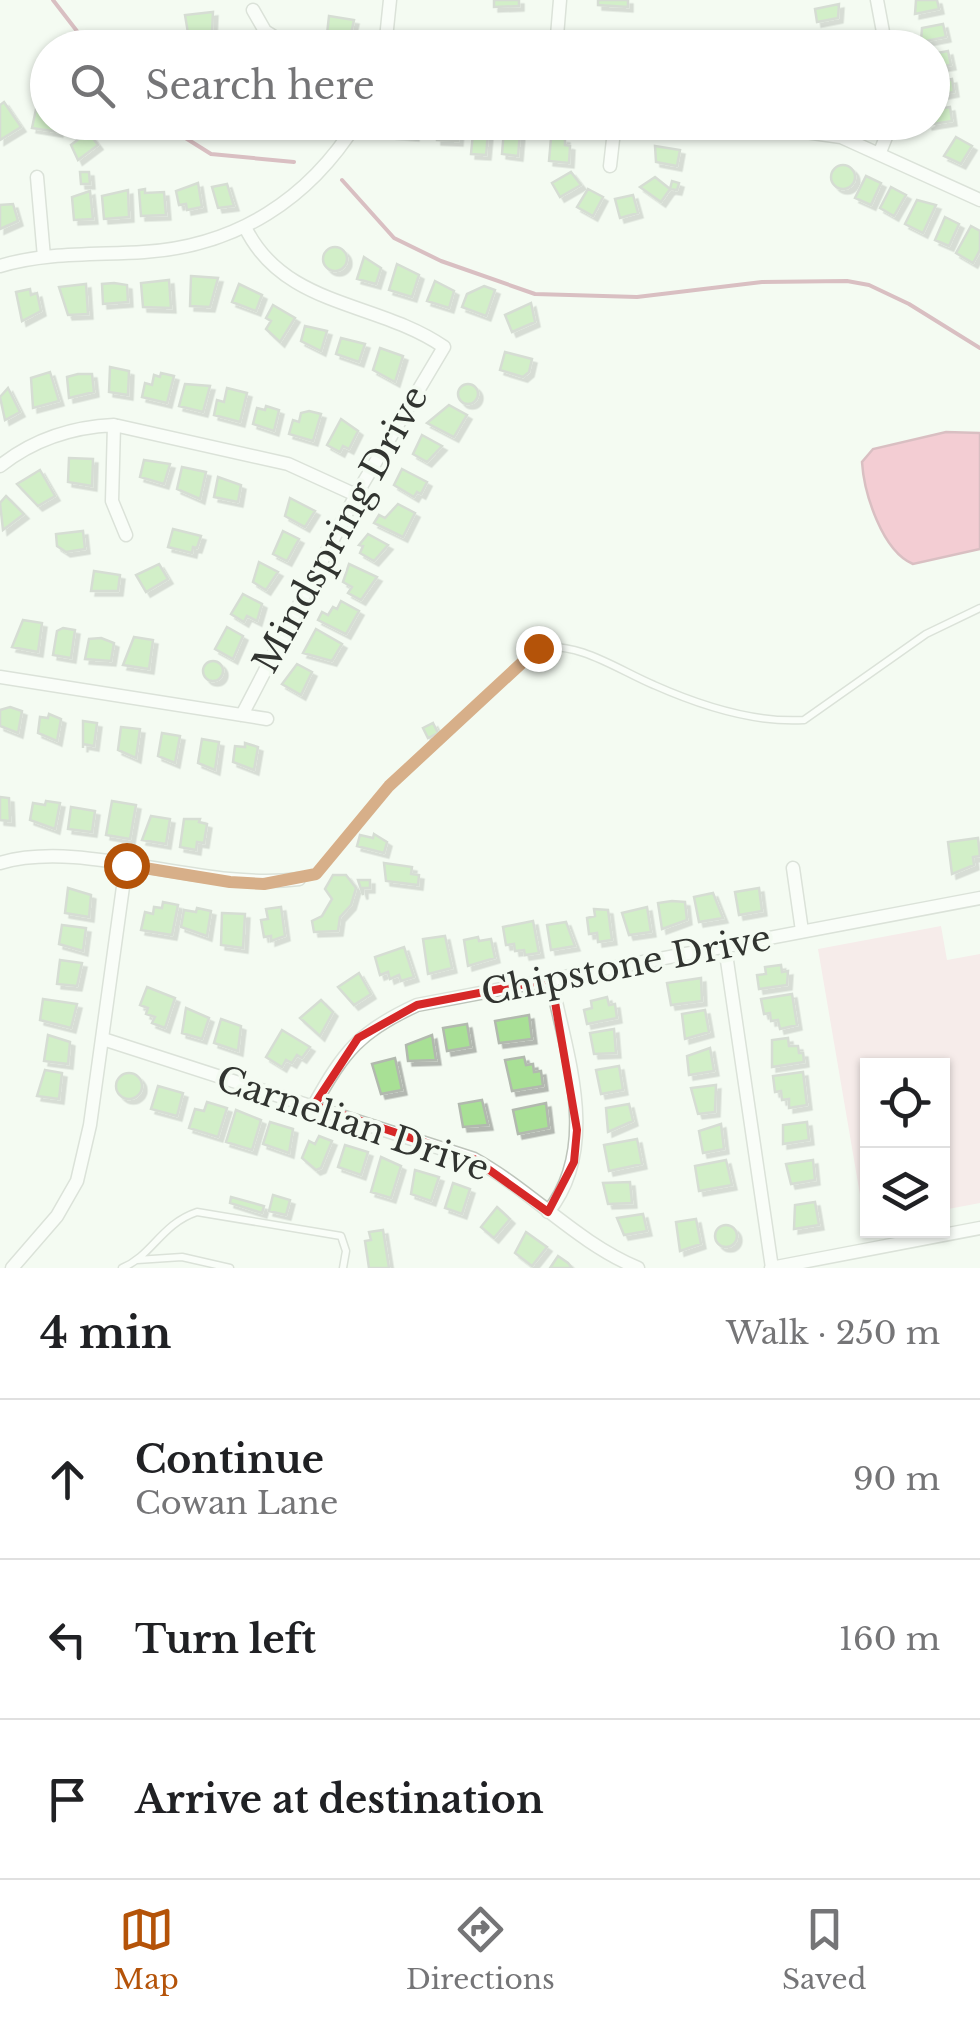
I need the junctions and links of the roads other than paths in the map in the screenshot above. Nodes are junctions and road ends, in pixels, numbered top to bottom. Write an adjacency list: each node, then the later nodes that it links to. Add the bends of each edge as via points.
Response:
1 (390, 0): 6 (street)
2 (560, 0): 7 (street)
3 (877, 0): 8 (street)
4 (253, 10): 5 (street)
5 (264, 30)
6 (387, 30)
7 (558, 30)
8 (883, 30)
9 (343, 140): 17 (street, via 308,187)
10 (613, 140): 14 (street)
11 (840, 140): 13 (street)
12 (885, 140): 13 (street)
13 (880, 152): 16 (street)
14 (610, 166)
15 (37, 177): 18 (street)
16 (980, 200)
17 (245, 227): 18 (street, via 150,252); 22 (street, Mindspring Drive, via 266,262 286,278 444,347)
18 (44, 257): 19 (street)
19 (0, 266)
20 (114, 424): 21 (street, via 38,441); 22 (street, via 288,464); 23 (street, via 112,501)
21 (0, 466)
22 (356, 494): 26 (street, Mindspring Drive)
23 (126, 535)
24 (980, 608): 31 (lane, via 926,634 804,720 711,705 583,653 538,648 389,786 316,874)
25 (0, 678): 26 (street)
26 (242, 715): 27 (street)
27 (267, 720)
28 (0, 863): 29 (street, via 22,856)
29 (126, 865): 31 (street, via 230,882); 36 (street)
30 (793, 868): 33 (street)
31 (299, 878)
32 (980, 898): 33 (street, Chipstone Drive)
33 (802, 932): 34 (street, Chipstone Drive)
34 (726, 946): 35 (street, Chipstone Drive); 46 (street)
35 (552, 979): 37 (street, Chipstone Drive, via 416,1005 386,1019 340,1058); 38 (street, via 577,1130 574,1162)
36 (103, 1039): 37 (street, Carnelian Drive); 41 (street, via 78,1180)
37 (314, 1105): 38 (street, Carnelian Drive, via 474,1159)
38 (548, 1212): 45 (street, Carnelian Drive)
39 (980, 1228): 46 (street)
40 (136, 1260): 42 (lane); 43 (lane, via 182,1256); 44 (lane, via 176,1220 208,1212 342,1236)
41 (12, 1268)
42 (122, 1268)
43 (230, 1268)
44 (343, 1268)
45 (638, 1268)
46 (772, 1268)

